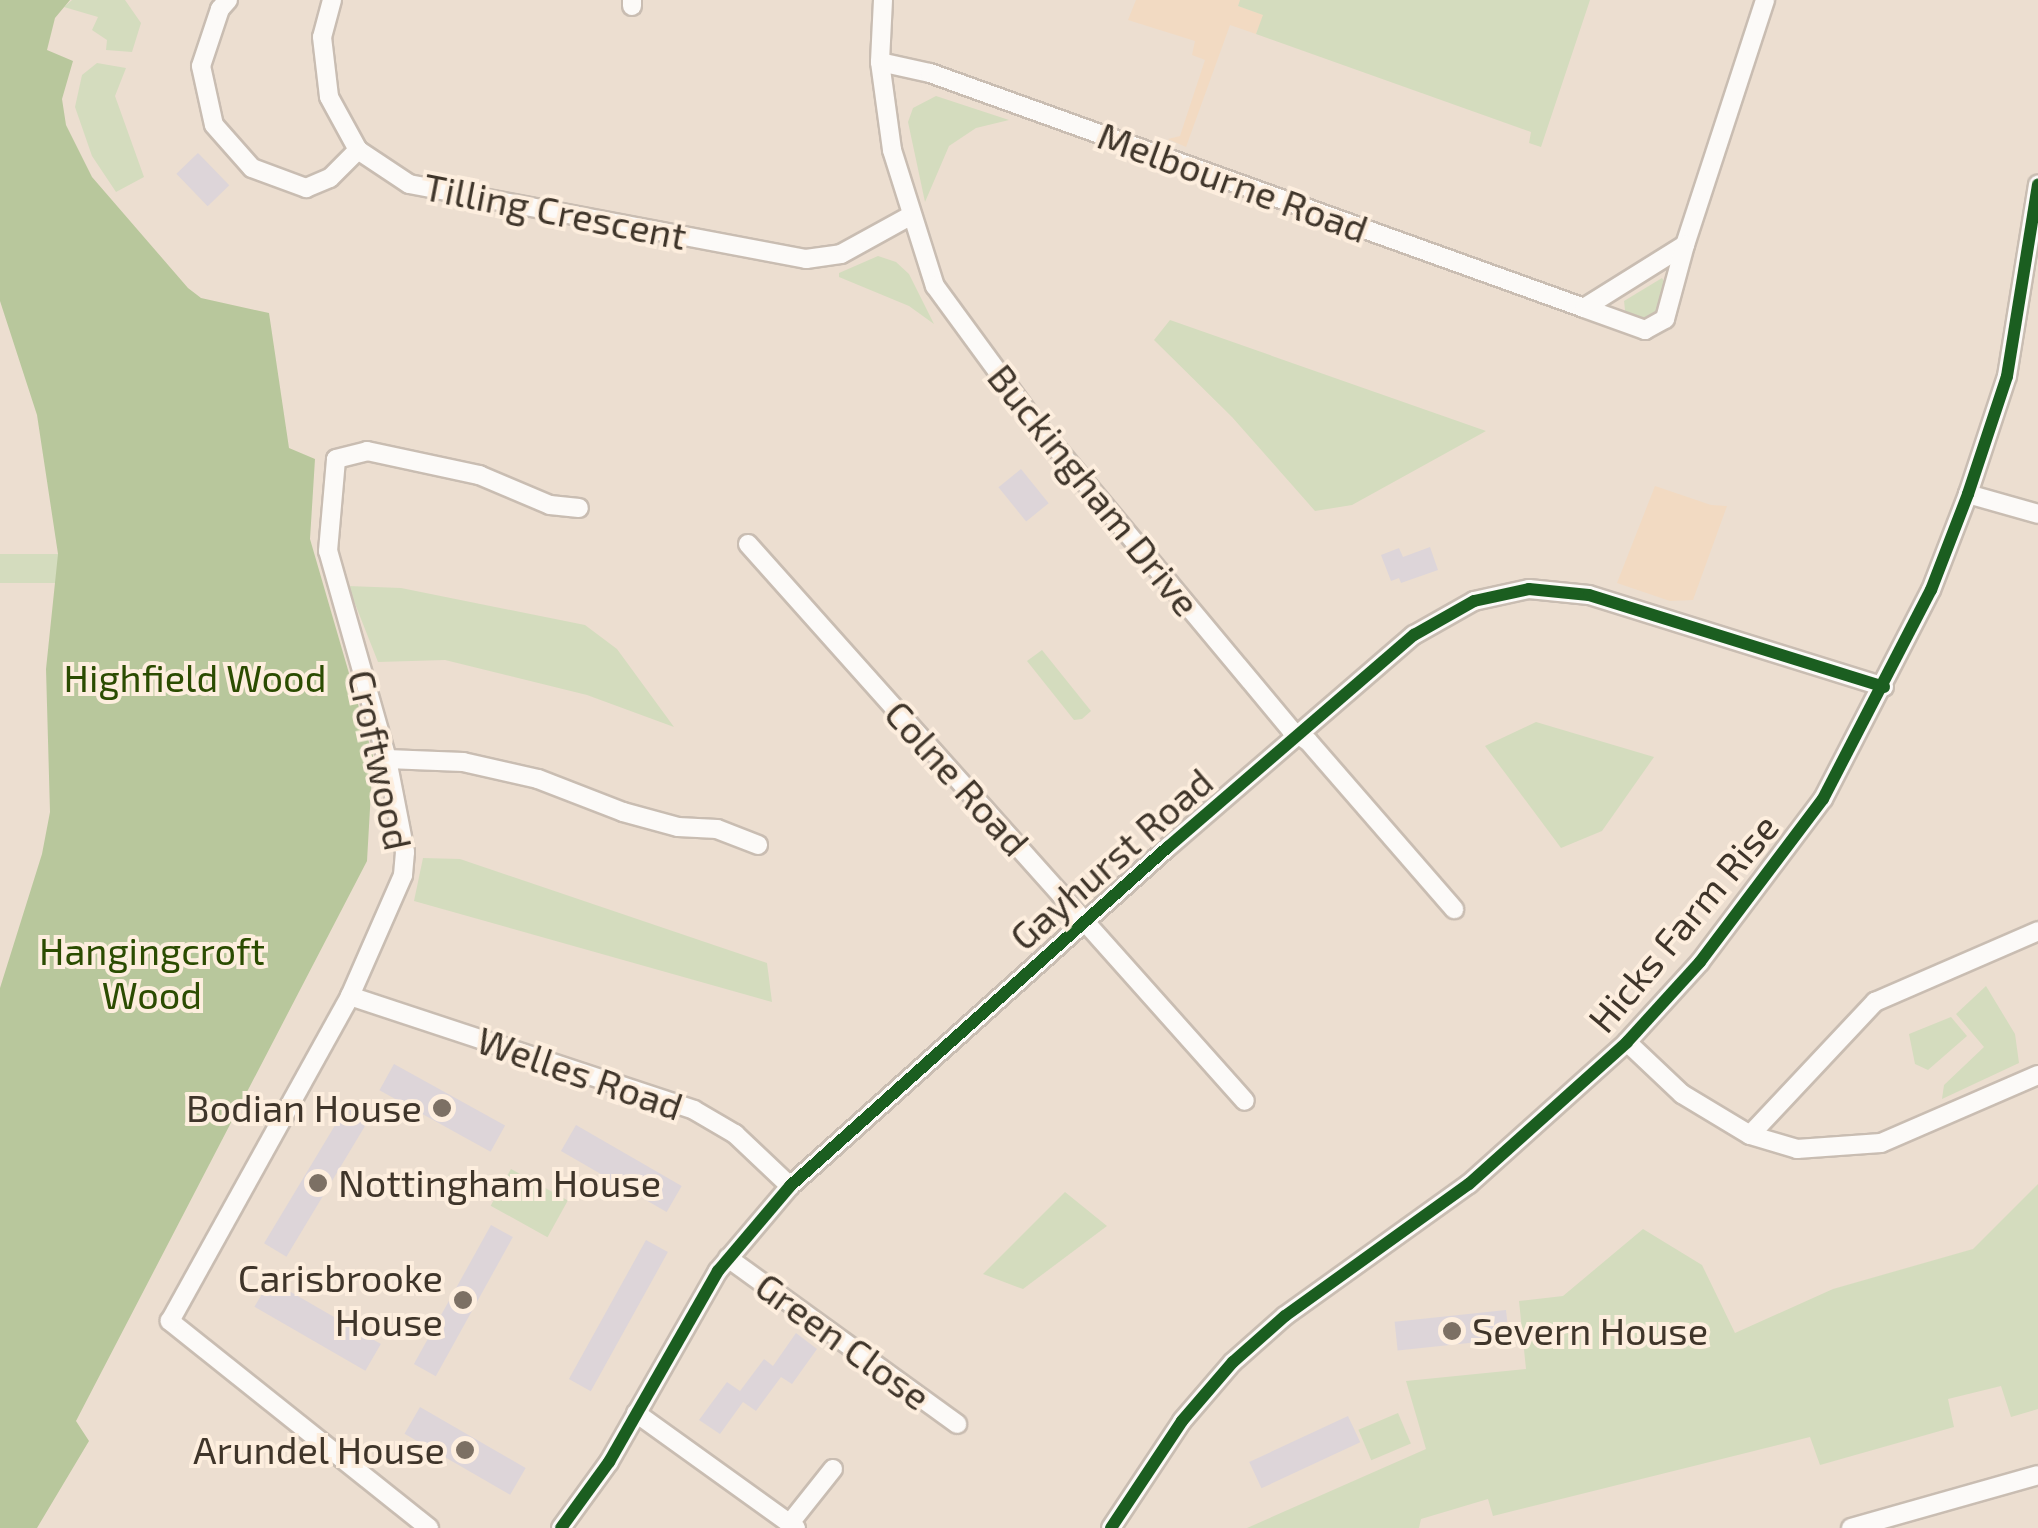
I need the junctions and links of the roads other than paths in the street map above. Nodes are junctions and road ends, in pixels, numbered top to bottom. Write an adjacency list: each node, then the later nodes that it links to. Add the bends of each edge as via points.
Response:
1 (228, 0): 6 (street, via 201,66 214,125 252,168 306,188 330,178)
2 (332, 0): 6 (street, Tilling Crescent, via 322,38 330,97)
3 (883, 0): 5 (street, Buckingham Drive)
4 (1765, 0): 9 (street, Melbourne Road)
5 (880, 62): 8 (street, Buckingham Drive, via 892,150); 11 (street, Melbourne Road, via 930,73)
6 (358, 150): 8 (street, Tilling Crescent, via 409,184 806,260 840,254)
7 (2038, 184): 10 (street, Hicks Farm Rise)
8 (910, 216): 17 (street, Buckingham Drive, via 936,286 968,336)
9 (1684, 245): 11 (street); 11 (street, Melbourne Road, via 1665,319 1645,330)
10 (2031, 282): 12 (street, Hicks Farm Rise)
11 (1584, 308)
12 (1968, 494): 14 (street); 16 (street, Hicks Farm Rise)
13 (579, 508): 18 (street, Croftwood, via 550,505 480,475 368,451 336,459 328,551)
14 (2038, 514)
15 (748, 544): 21 (street, Colne Road)
16 (1884, 687): 17 (street, Gayhurst Road, via 1589,595 1528,589 1474,600 1414,635); 24 (street, Hicks Farm Rise, via 1822,799 1763,884)
17 (1300, 734): 20 (street, Buckingham Drive); 21 (street, Gayhurst Road)
18 (387, 760): 19 (street, via 463,762 538,778 622,812 717,829); 23 (street, Croftwood, via 404,875)
19 (758, 844)
20 (1454, 909)
21 (1086, 923): 26 (street, Colne Road); 28 (street, Gayhurst Road)
22 (2038, 932): 27 (street, via 1875,1002)
23 (350, 996): 28 (street, Welles Road, via 694,1110 736,1134); 35 (street, Croftwood, via 170,1320)
24 (1627, 1042): 27 (street, via 1682,1094); 37 (street, Hicks Farm Rise, via 1469,1184 1232,1362 1182,1421)
25 (2038, 1075): 27 (street, via 1881,1143 1797,1148)
26 (1245, 1101)
27 (1750, 1135)
28 (790, 1186): 29 (street, Gayhurst Road)
29 (728, 1258): 30 (street, Gayhurst Road); 31 (street, Green Close)
30 (636, 1413): 34 (street); 36 (street, Gayhurst Road)
31 (957, 1424)
32 (833, 1469): 34 (street)
33 (2038, 1475): 38 (street)
34 (793, 1526)
35 (429, 1528)
36 (561, 1528)
37 (1111, 1528)
38 (1851, 1528)

